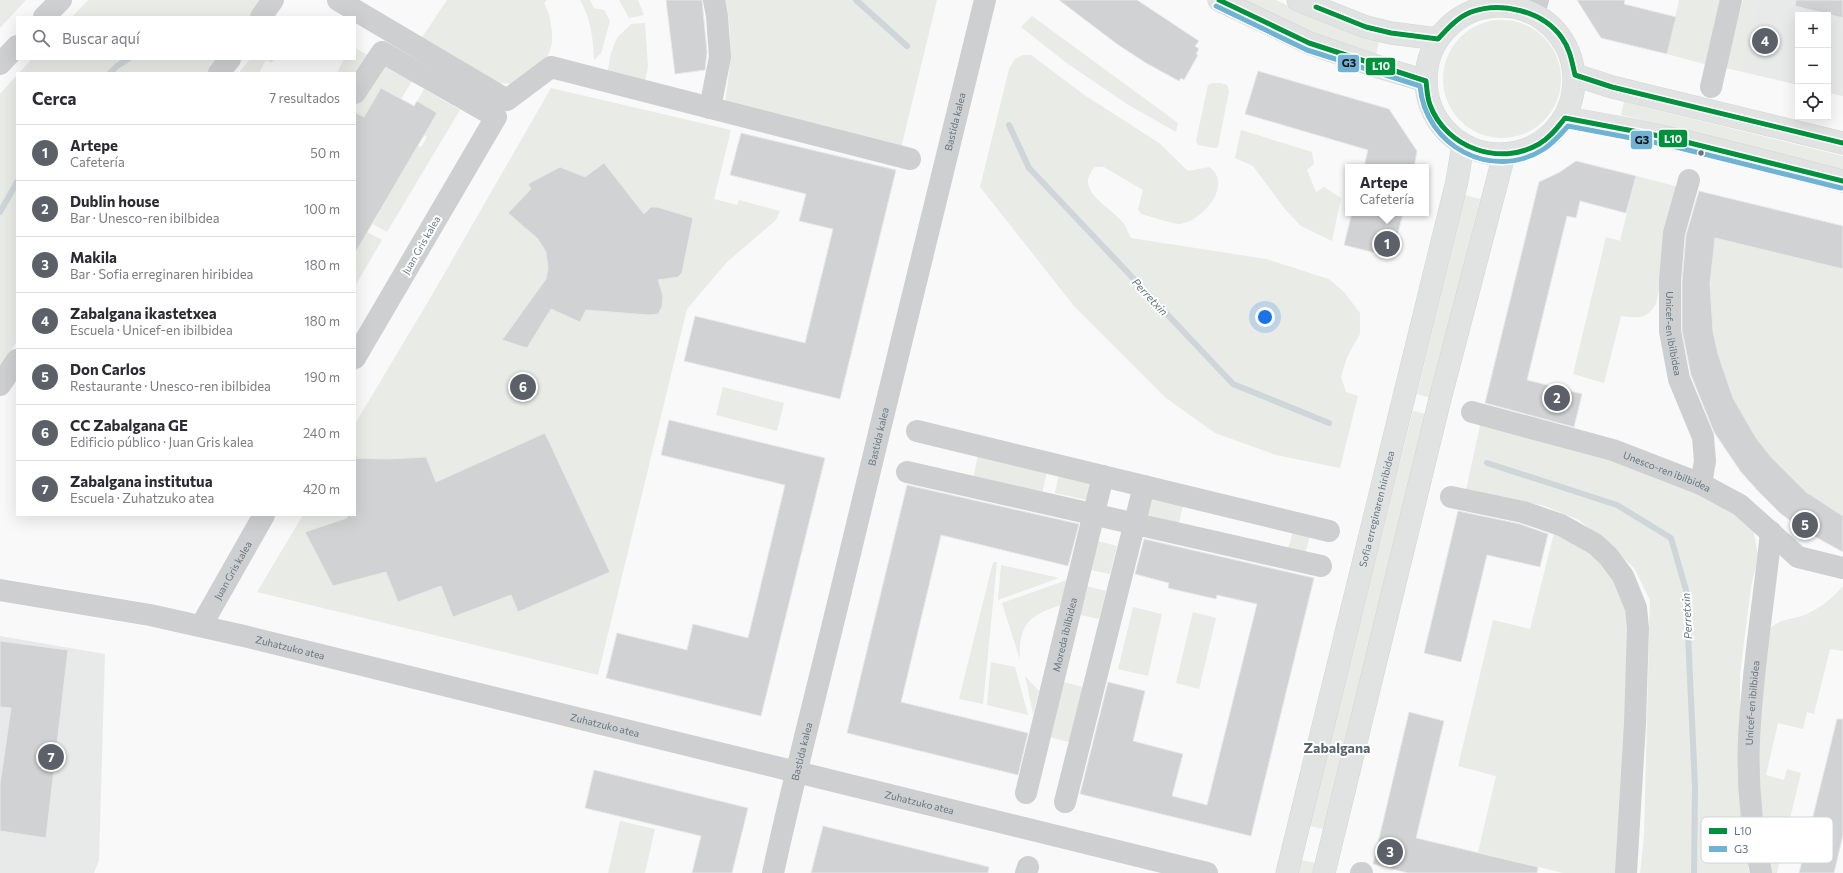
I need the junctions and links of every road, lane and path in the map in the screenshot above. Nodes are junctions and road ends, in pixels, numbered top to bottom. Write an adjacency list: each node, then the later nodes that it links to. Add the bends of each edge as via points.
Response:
1 (61, 0): 10 (street)
2 (273, 0): 11 (street)
3 (338, 0): 21 (street, via 507,100 551,67)
4 (714, 0): 21 (street, via 720,57)
5 (985, 0): 48 (street, Bastida kalea)
6 (1220, 0): 18 (main road, via 1309,43)
7 (1298, 0): 12 (main road, via 1366,27)
8 (1731, 0): 19 (street)
9 (1536, 7): 12 (main road, via 1492,6 1471,12 1453,23); 17 (main road, via 1569,50)
10 (45, 16)
11 (262, 16)
12 (1438, 39): 18 (main road, via 1431,52)
13 (16, 47): 15 (street)
14 (229, 60): 16 (street)
15 (0, 64)
16 (220, 72)
17 (1575, 75): 22 (main road); 23 (main road, via 1612,87)
18 (1426, 81): 24 (main road, via 1430,106 1443,128)
19 (1711, 87)
20 (356, 91): 29 (street, Juan Gris kalea, via 382,52 496,118)
21 (710, 108): 26 (street)
22 (1565, 118): 25 (main road, via 1554,133 1539,144 1522,152); 28 (main road, via 1706,147)
23 (1843, 143)
24 (1463, 145): 25 (main road, via 1483,152); 55 (main road, Sofia erreginaren hiribidea, via 1455,189)
25 (1504, 155): 56 (main road, via 1439,403)
26 (910, 159)
27 (1689, 180): 36 (street, Unicef-en ibilbidea, via 1674,233 1670,281 1670,331 1679,379 1703,437 1705,461)
28 (1843, 181)
29 (356, 356)
30 (16, 362): 31 (street)
31 (0, 386)
32 (1472, 412): 36 (street, Unesco-ren ibilbidea, via 1613,450)
33 (917, 431): 35 (street)
34 (907, 472): 39 (street)
35 (1103, 476): 37 (street); 39 (street, Moreda ibilbidea)
36 (1701, 484): 43 (street, Unesco-ren ibilbidea, via 1740,505)
37 (1144, 486): 41 (street); 42 (street)
38 (1451, 497): 57 (street, via 1523,512 1562,525 1595,544 1623,576 1636,608 1638,628)
39 (1093, 515): 41 (street); 49 (street, Moreda ibilbidea)
40 (263, 516): 47 (street, Juan Gris kalea)
41 (1135, 524): 44 (street); 50 (street)
42 (1329, 531)
43 (1771, 532): 45 (street, Unesco-ren ibilbidea, via 1798,557); 51 (street, Unicef-en ibilbidea, via 1749,741)
44 (1321, 566)
45 (1843, 568)
46 (0, 590): 47 (street, Zuhatzuko atea)
47 (201, 626): 48 (street, Zuhatzuko atea)
48 (797, 772): 53 (street, Bastida kalea); 54 (street, Zuhatzuko atea)
49 (1026, 793)
50 (1065, 802)
51 (1753, 817)
52 (1759, 863): 58 (street, Unicef-en ibilbidea)
53 (773, 873)
54 (1207, 873)
55 (1287, 873)
56 (1324, 873)
57 (1626, 873)
58 (1761, 873)

